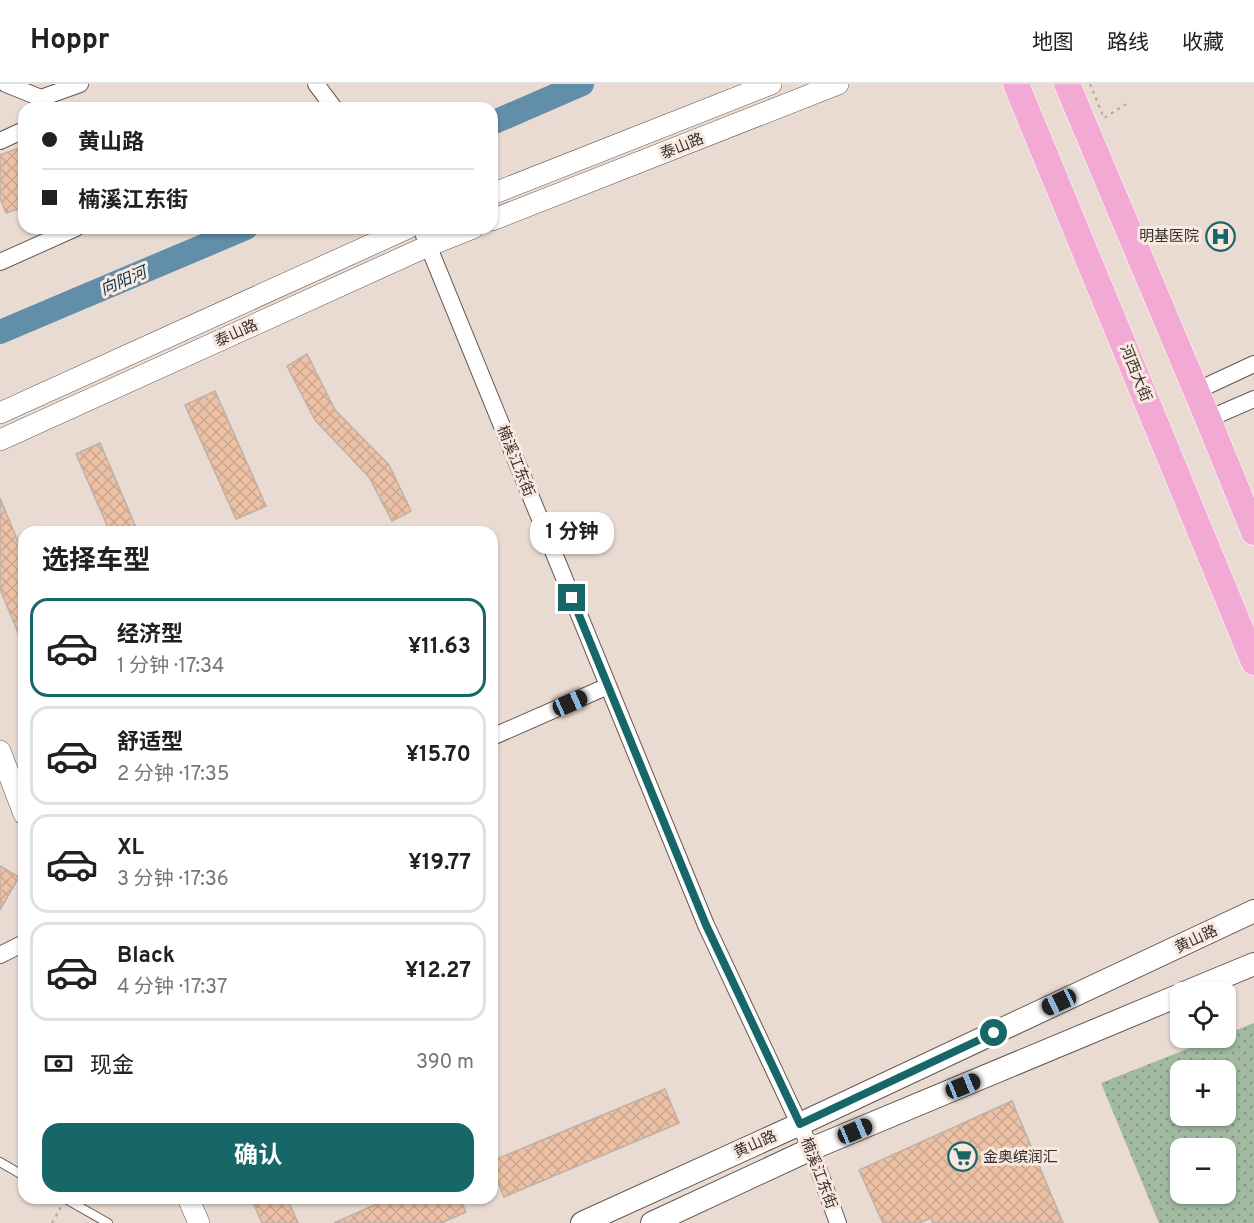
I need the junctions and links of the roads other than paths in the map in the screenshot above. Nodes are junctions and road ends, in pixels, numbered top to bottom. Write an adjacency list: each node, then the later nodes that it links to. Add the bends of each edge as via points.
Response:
1 (6, 84): 2 (street, via 41,98)
2 (80, 84)
3 (316, 84): 8 (street)
4 (771, 84): 11 (street, 泰山路)
5 (838, 84): 12 (street, 泰山路)
6 (1016, 84): 25 (main road, 河西大街)
7 (1067, 84): 19 (main road)
8 (330, 102)
9 (18, 133): 10 (street)
10 (0, 141)
11 (498, 192)
12 (498, 218)
13 (63, 234): 17 (street)
14 (395, 234): 21 (street, 泰山路)
15 (440, 234): 16 (street, 泰山路)
16 (424, 237): 23 (street, 泰山路); 26 (street, 楠溪江东街)
17 (0, 262)
18 (1254, 364): 19 (street)
19 (1196, 391): 22 (main road)
20 (1254, 399): 22 (street)
21 (0, 413)
22 (1208, 419): 24 (main road)
23 (0, 440)
24 (1254, 532)
25 (1254, 662)
26 (608, 686): 27 (street); 36 (street, 楠溪江东街, via 706,925)
27 (498, 734)
28 (0, 752): 29 (street)
29 (18, 798)
30 (1254, 911): 36 (main road, 黄山路)
31 (18, 946): 32 (street)
32 (0, 955)
33 (1254, 964): 34 (main road, 黄山路)
34 (1211, 982)
35 (1170, 999): 37 (main road, 黄山路)
36 (800, 1124): 37 (street, 楠溪江东街); 44 (main road, 黄山路)
37 (811, 1149): 45 (main road, 黄山路); 46 (street, 楠溪江东街)
38 (0, 1162): 39 (lane)
39 (18, 1172)
40 (74, 1204): 42 (lane)
41 (191, 1204): 43 (street)
42 (108, 1223)
43 (199, 1223)
44 (582, 1223)
45 (652, 1223)
46 (838, 1223)

